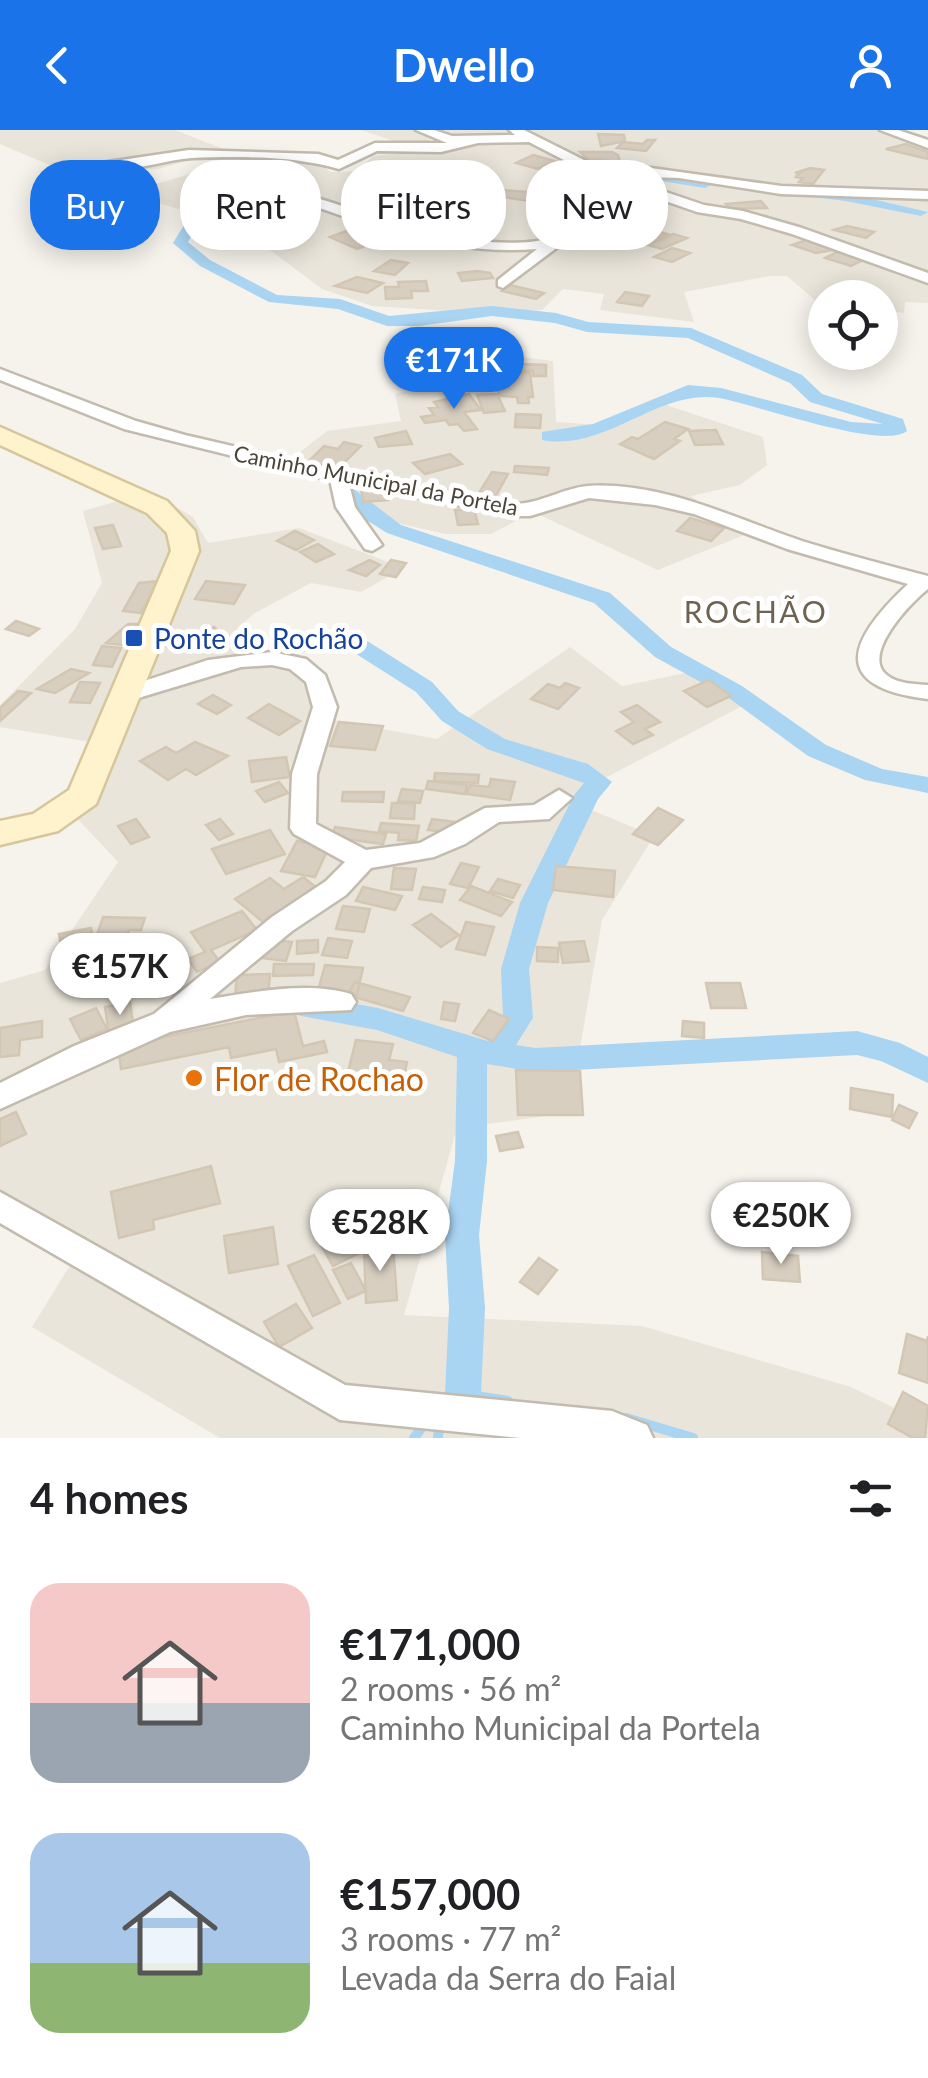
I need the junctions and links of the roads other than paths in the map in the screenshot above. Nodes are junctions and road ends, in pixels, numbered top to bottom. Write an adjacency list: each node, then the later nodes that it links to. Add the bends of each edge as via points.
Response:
1 (422, 130): 5 (street)
2 (515, 130): 4 (street)
3 (886, 130): 6 (street)
4 (531, 138): 5 (street); 8 (street)
5 (473, 141): 7 (street, via 441,148 376,147 339,165 318,158 188,154)
6 (928, 144)
7 (155, 160)
8 (575, 160)
9 (668, 175): 10 (street, via 743,186)
10 (928, 195)
11 (668, 197): 15 (street, via 797,231)
12 (321, 202): 13 (street, via 453,241)
13 (526, 244)
14 (545, 250): 16 (street)
15 (928, 278)
16 (503, 283)
17 (0, 374): 19 (street, Caminho Municipal da Portela, via 130,425)
18 (0, 435): 23 (main road, via 158,507 181,530 185,551)
19 (340, 477): 20 (street, via 348,516); 21 (street, Caminho Municipal da Portela, via 514,510 588,492 655,499)
20 (372, 545)
21 (925, 583): 22 (street, via 897,604 866,658 884,684)
22 (928, 692)
23 (125, 695): 25 (main road, via 84,796 46,824); 26 (street, via 240,660 282,658 311,672 325,711 306,768 304,828)
24 (559, 798): 26 (street, via 540,813 494,814 425,850)
25 (0, 833)
26 (362, 860): 28 (street, via 336,888)
27 (341, 1002): 28 (street, via 293,999)
28 (166, 1019): 29 (street)
29 (0, 1097)
30 (0, 1206): 31 (street, via 340,1402)
31 (467, 1426): 32 (street, via 612,1429)
32 (634, 1438)

